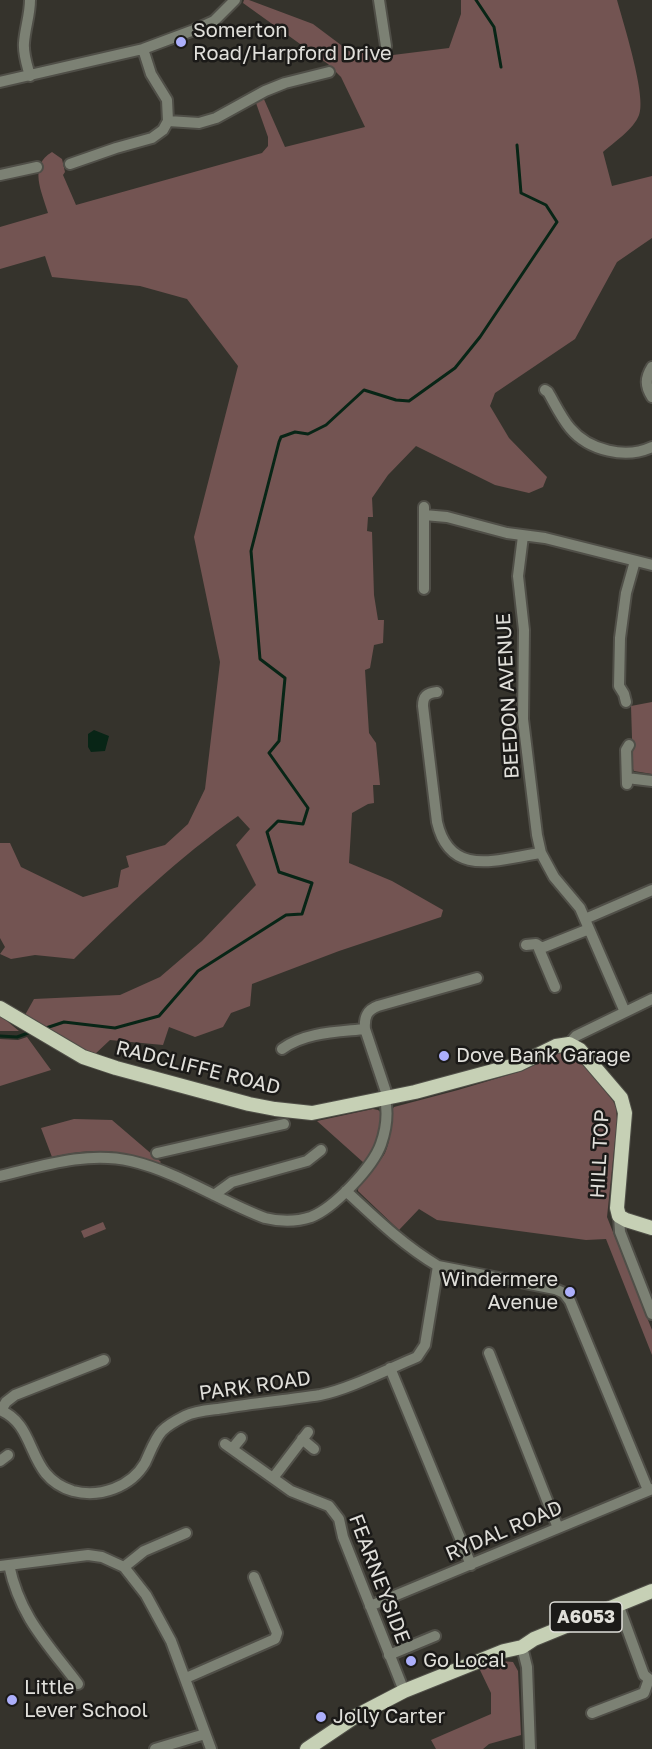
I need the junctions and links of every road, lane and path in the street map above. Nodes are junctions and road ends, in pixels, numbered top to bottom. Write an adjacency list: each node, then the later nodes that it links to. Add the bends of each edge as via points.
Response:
1 (30, 0): 6 (street, via 24,42)
2 (235, 0): 5 (street, via 214,21)
3 (379, 0): 4 (street, via 379,33)
4 (386, 46)
5 (143, 49): 6 (street); 9 (street, via 166,100)
6 (30, 76): 8 (street)
7 (325, 77): 9 (street, via 285,82 199,123)
8 (0, 82)
9 (168, 121): 10 (street, via 152,138)
10 (75, 159)
11 (31, 172): 12 (street)
12 (0, 175)
13 (652, 367): 15 (street, via 647,383)
14 (544, 390): 16 (street, via 572,430 584,440 627,454)
15 (652, 397)
16 (652, 447)
17 (523, 536): 18 (street); 20 (street, via 424,511 424,588); 25 (street, BEEDON AVENUE, via 518,576 524,630 523,719)
18 (635, 561): 19 (street); 22 (street, via 620,638 619,686)
19 (652, 565)
20 (435, 587)
21 (437, 692): 25 (street, via 425,696 423,706 440,838 448,849 468,861)
22 (626, 702)
23 (629, 745): 24 (street, via 627,781)
24 (652, 781)
25 (542, 853): 27 (street, BEEDON AVENUE)
26 (652, 890): 27 (street)
27 (587, 924): 29 (street); 34 (street, BEEDON AVENUE)
28 (526, 945): 29 (street)
29 (542, 948): 31 (street, via 539,952)
30 (477, 978): 35 (street, via 371,1009 366,1014)
31 (555, 987)
32 (652, 999): 34 (street)
33 (0, 1008): 39 (main road, RADCLIFFE ROAD, via 83,1057)
34 (624, 1012): 36 (street, via 576,1036)
35 (365, 1029): 37 (street, via 312,1036); 38 (street)
36 (569, 1044): 38 (main road, RADCLIFFE ROAD, via 481,1076); 47 (main road, HILL TOP, via 580,1050 624,1105 616,1202)
37 (282, 1049)
38 (387, 1098): 39 (main road, RADCLIFFE ROAD, via 312,1113); 45 (street, via 381,1143)
39 (275, 1109): 41 (street)
40 (284, 1124): 41 (street)
41 (262, 1129): 43 (street)
42 (321, 1150): 46 (street, via 307,1161 232,1182)
43 (157, 1153)
44 (0, 1176): 46 (street, via 62,1161 109,1159 149,1167)
45 (346, 1191): 46 (street, via 331,1206 292,1221 265,1218); 49 (street, via 395,1235)
46 (214, 1195)
47 (619, 1216): 48 (main road); 50 (street, via 620,1232)
48 (652, 1228)
49 (438, 1266): 53 (street, PARK ROAD, via 425,1345 417,1357); 58 (street, via 555,1288 564,1293)
50 (652, 1314)
51 (489, 1353): 59 (street)
52 (104, 1360): 54 (street, via 15,1395)
53 (390, 1368): 54 (street, PARK ROAD, via 324,1394 187,1415 160,1433 134,1477 94,1493 73,1490 53,1480 40,1466 22,1426); 61 (street)
54 (0, 1410)
55 (241, 1438): 57 (street, FEARNEYSIDE, via 229,1447)
56 (314, 1449): 57 (street, via 305,1436)
57 (273, 1478): 67 (street, FEARNEYSIDE, via 297,1494 322,1502 335,1513)
58 (650, 1490): 59 (street, RYDAL ROAD)
59 (558, 1528): 61 (street, RYDAL ROAD)
60 (186, 1533): 63 (street, via 144,1551)
61 (471, 1564): 67 (street, RYDAL ROAD)
62 (5, 1566): 63 (street, via 88,1555); 73 (street, via 25,1614)
63 (124, 1567): 71 (street, via 155,1611)
64 (254, 1577): 71 (street, via 277,1633 275,1640)
65 (652, 1591): 66 (main road, A6053)
66 (618, 1604): 69 (main road, A6053); 72 (street, via 644,1675)
67 (370, 1606): 70 (street, FEARNEYSIDE)
68 (435, 1636): 70 (street)
69 (522, 1647): 74 (main road, A6053); 80 (street, via 527,1667)
70 (389, 1655): 74 (street, FEARNEYSIDE)
71 (186, 1678): 76 (street)
72 (651, 1678): 75 (street, via 644,1693 607,1713)
73 (78, 1684)
74 (404, 1691): 79 (main road, A6053, via 356,1716)
75 (592, 1713)
76 (205, 1734): 77 (street); 78 (street)
77 (155, 1749)
78 (211, 1749)
79 (307, 1749)
80 (530, 1749)

